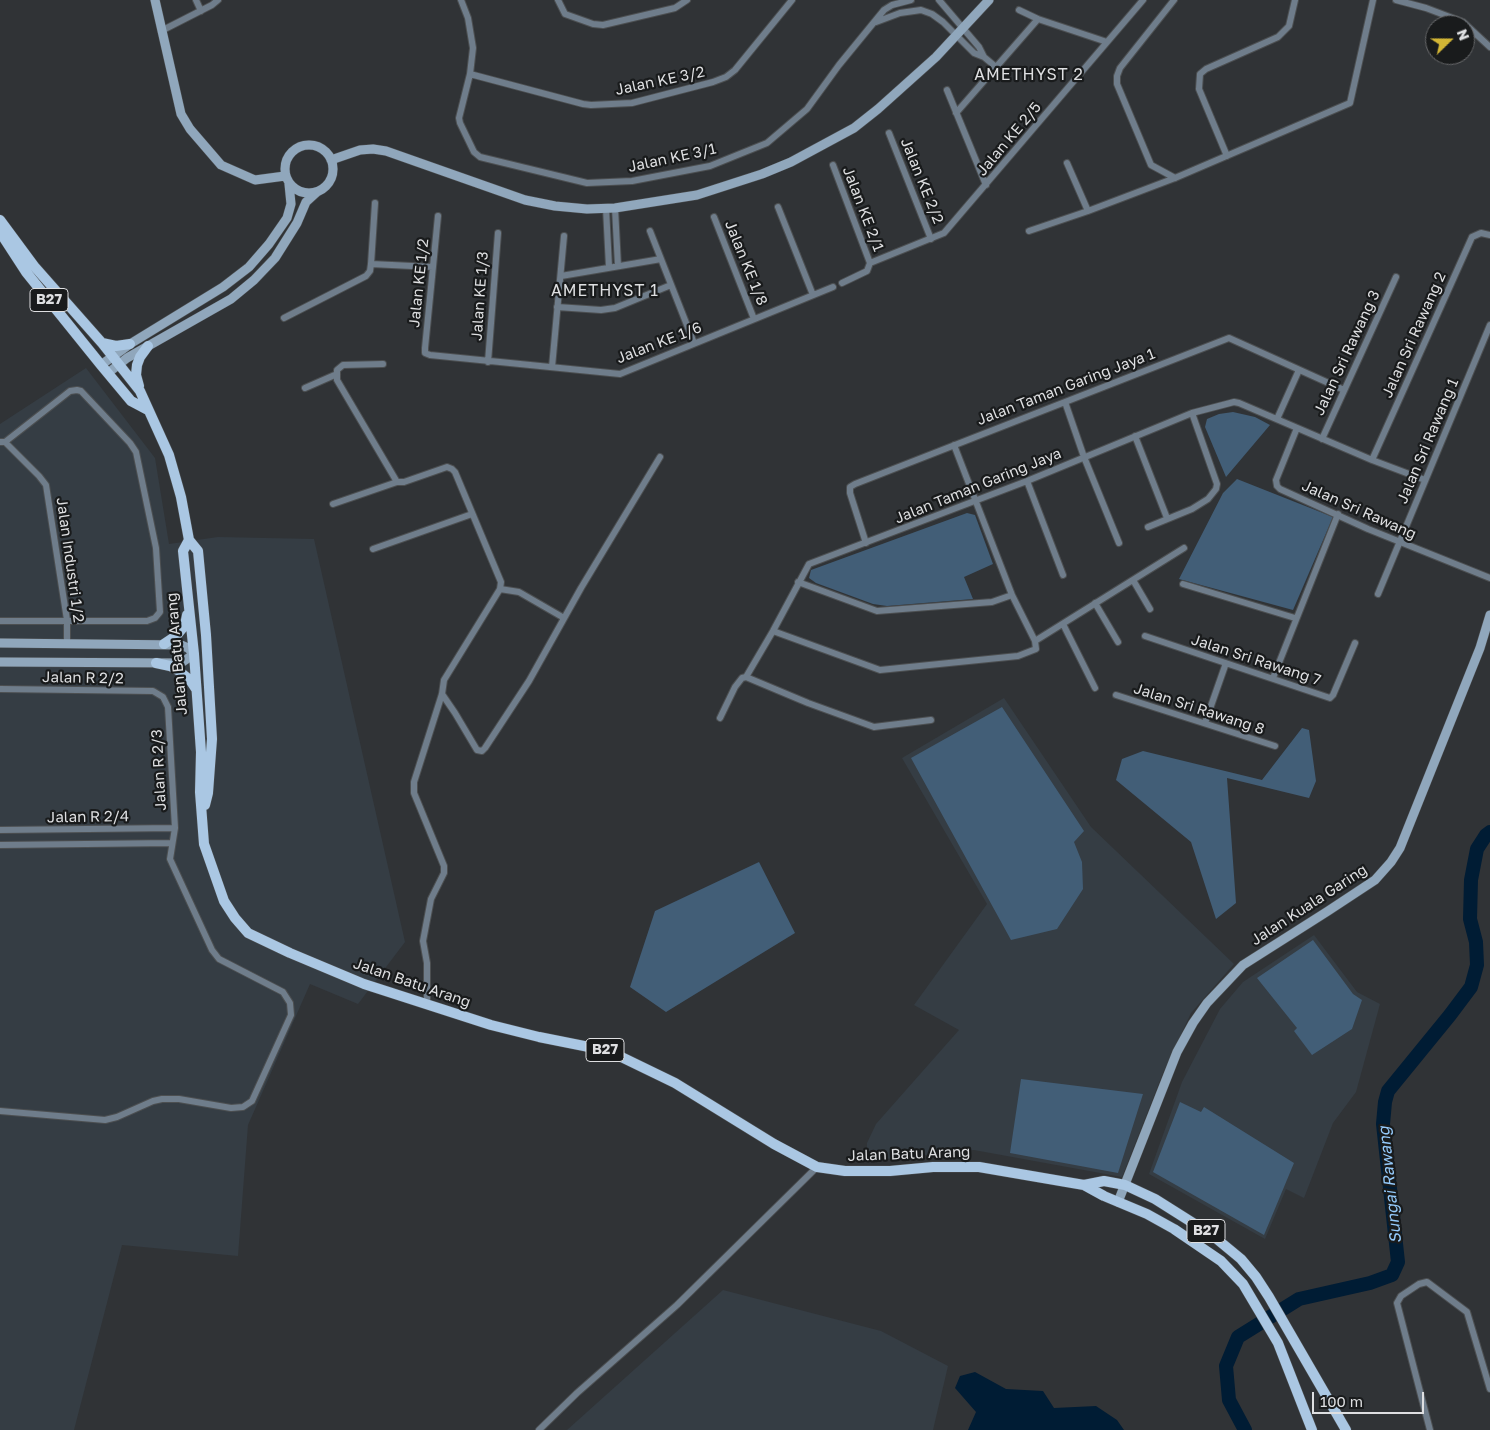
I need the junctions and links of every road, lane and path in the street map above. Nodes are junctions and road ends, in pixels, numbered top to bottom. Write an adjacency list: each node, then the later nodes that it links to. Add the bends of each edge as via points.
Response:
1 (155, 0): 21 (street)
2 (196, 0): 17 (street)
3 (218, 0): 17 (street)
4 (461, 0): 27 (street, via 473,48)
5 (558, 0): 6 (street, via 565,14 603,25 674,8)
6 (687, 0)
7 (792, 0): 27 (street, Jalan KE 3/2, via 735,70 726,76 632,103 592,106)
8 (911, 0): 19 (street, Jalan KE 3/1, via 884,10)
9 (939, 0): 20 (street)
10 (989, 0): 20 (street)
11 (1143, 0): 23 (street, Jalan KE 2/5)
12 (1174, 0): 35 (street, via 1116,76 1151,165)
13 (1295, 0): 31 (street, via 1290,26 1278,38 1200,74 1199,89)
14 (1373, 0): 31 (street, via 1350,103)
15 (1396, 0): 24 (street, via 1464,22)
16 (1019, 10): 18 (street)
17 (201, 11): 21 (street)
18 (1038, 19): 23 (street); 26 (street)
19 (873, 24): 22 (street, via 888,16 920,10 932,14); 27 (street, Jalan KE 3/1, via 807,109 767,143 710,166 632,181 587,183 480,157 474,152 459,118)
20 (963, 29): 22 (street); 25 (street)
21 (161, 30): 36 (street, via 182,114 190,129 222,165 255,180)
22 (956, 36): 25 (street, via 974,53); 41 (street, via 854,128 791,162 753,178 697,195)
23 (1107, 42): 37 (street, Jalan KE 2/5)
24 (1490, 47)
25 (984, 57): 26 (street)
26 (996, 67): 29 (street)
27 (470, 74)
28 (947, 90): 29 (street)
29 (956, 113): 37 (street)
30 (889, 133): 52 (street, Jalan KE 2/2)
31 (1227, 156): 35 (street)
32 (332, 160): 36 (street, via 327,152 313,144 296,147 286,160); 38 (street, via 329,182); 41 (street, via 360,150 386,151 525,200 556,206)
33 (1067, 163): 42 (street)
34 (833, 165): 54 (street, Jalan KE 2/1)
35 (1175, 178): 42 (street)
36 (287, 180): 38 (street, via 302,192); 71 (street, via 291,204 287,218 249,266 223,287)
37 (986, 185): 52 (street, Jalan KE 2/5, via 944,233)
38 (317, 192): 72 (street, via 306,202 298,223 276,258 254,280 231,298)
39 (375, 203): 55 (street)
40 (778, 207): 64 (street)
41 (610, 208): 56 (street); 58 (street)
42 (1088, 211): 47 (street)
43 (438, 216): 57 (street, Jalan KE 1/2)
44 (714, 217): 67 (street, Jalan KE 1/8)
45 (0, 220): 69 (main road, Jalan Batu Arang / B27, via 34,266)
46 (650, 231): 53 (street)
47 (1029, 231)
48 (0, 232): 78 (main road, B27, via 26,272)
49 (498, 233): 75 (street, Jalan KE 1/3)
50 (1490, 235): 95 (street, Jalan Sri Rawang 2, via 1481,233 1472,237)
51 (564, 236): 59 (street)
52 (931, 239): 54 (street, Jalan KE 2/5)
53 (660, 259): 56 (street); 62 (street)
54 (870, 263): 61 (street, via 867,271)
55 (371, 264): 57 (street); 66 (street, via 366,276)
56 (618, 266): 58 (street)
57 (433, 267): 73 (street, Jalan KE 1/2)
58 (609, 267): 59 (street)
59 (561, 276): 65 (street)
60 (1396, 277): 82 (street, Jalan Sri Rawang 3)
61 (842, 283)
62 (671, 285): 65 (street, via 615,308); 70 (street)
63 (833, 287): 64 (street, Jalan KE 1/6)
64 (813, 295): 67 (street, Jalan KE 1/6)
65 (557, 307): 77 (street)
66 (284, 318)
67 (754, 319): 70 (street, Jalan KE 1/6)
68 (1490, 325): 96 (street, Jalan Sri Rawang 1)
69 (102, 343): 71 (main road); 74 (main road, Jalan Batu Arang / B27)
70 (694, 343): 77 (street, Jalan KE 1/6, via 620,374)
71 (130, 344): 74 (street)
72 (148, 346): 74 (street); 83 (main road, via 137,366)
73 (425, 353): 75 (street, Jalan KE 1/6)
74 (116, 360): 78 (street); 83 (main road, Jalan Batu Arang / B27)
75 (488, 362): 77 (street, Jalan KE 1/6)
76 (383, 364): 80 (street, via 343,365)
77 (552, 368)
78 (105, 369): 85 (main road, B27, via 131,401)
79 (1299, 370): 82 (street, Jalan Taman Garing Jaya 1); 84 (street, Jalan Taman Garing Jaya 1, via 1229,338); 87 (street)
80 (337, 374): 81 (street); 98 (street, via 337,380)
81 (305, 388)
82 (1344, 390): 90 (street, Jalan Sri Rawang 3)
83 (140, 391): 85 (main road, Jalan Batu Arang / B27)
84 (1065, 402): 92 (street, Jalan Taman Garing Jaya 1); 94 (street)
85 (148, 410): 105 (main road, Jalan Batu Arang / B27, via 169,455)
86 (1192, 413): 87 (street, Jalan Taman Garing Jaya, via 1234,402); 89 (street, Jalan Taman Garing Jaya); 103 (street, via 1217,484 1216,490 1203,503)
87 (1277, 419): 88 (street, Jalan Taman Garing Jaya)
88 (1297, 428): 90 (street, Jalan Taman Garing Jaya); 102 (street, Jalan Sri Rawang, via 1276,480 1277,486)
89 (1135, 436): 94 (street, Jalan Taman Garing Jaya); 103 (street)
90 (1322, 439): 95 (street, Jalan Taman Garing Jaya)
91 (3, 442): 125 (street, Jalan Industri 1/2, via 46,485); 125 (street, via 70,391 76,390 81,391 136,452 156,548 160,612 147,621)
92 (954, 444): 99 (street); 107 (street, Jalan Taman Garing Jaya 1, via 850,487)
93 (660, 456): 123 (street)
94 (1084, 457): 97 (street, Jalan Taman Garing Jaya); 108 (street)
95 (1372, 460): 96 (street, Jalan Taman Garing Jaya)
96 (1425, 480): 106 (street, Jalan Sri Rawang 1)
97 (1027, 481): 99 (street, Jalan Taman Garing Jaya); 111 (street)
98 (397, 482): 100 (street); 101 (street, via 452,469)
99 (976, 502): 107 (street, Jalan Taman Garing Jaya); 118 (street)
100 (333, 504)
101 (472, 514): 110 (street); 116 (street, via 501,582)
102 (1338, 514): 106 (street, Jalan Sri Rawang); 124 (street)
103 (1167, 518): 104 (street)
104 (1148, 527)
105 (189, 540): 121 (main road, Jalan Batu Arang / B27, via 183,550); 129 (main road, via 198,551)
106 (1399, 542): 112 (street, Jalan Sri Rawang); 117 (street, Jalan Sri Rawang 1)
107 (866, 543): 114 (street, Jalan Taman Garing Jaya, via 809,564)
108 (1120, 543)
109 (1184, 548): 113 (street)
110 (373, 550)
111 (1063, 575)
112 (1490, 578)
113 (1133, 580): 119 (street); 120 (street)
114 (798, 582): 118 (street, via 877,612 992,602); 128 (street, Jalan Taman Garing Jaya)
115 (1182, 584): 124 (street)
116 (500, 589): 123 (street, via 519,592); 147 (street, via 444,680)
117 (1378, 594)
118 (1012, 595): 131 (street)
119 (1095, 603): 127 (street); 132 (street)
120 (1150, 609)
121 (189, 610): 136 (main road, via 185,625); 137 (main road, Jalan Batu Arang / B27)
122 (1490, 615): 163 (street, Jalan Kuala Garing, via 1466,685 1400,848 1375,880 1243,965 1207,1004 1177,1052)
123 (564, 618): 147 (street, via 529,681 482,751 477,750)
124 (1296, 618): 143 (street)
125 (67, 620): 126 (street); 135 (street, Jalan Industri 1/2)
126 (0, 621)
127 (1063, 624): 131 (street); 144 (street)
128 (774, 631): 131 (street, via 880,670 1018,656 1036,650); 142 (street, Jalan Taman Garing Jaya)
129 (206, 634): 137 (main road); 141 (main road)
130 (1145, 636): 140 (street, Jalan Sri Rawang 7)
131 (1035, 640)
132 (1118, 642)
133 (0, 643): 135 (street)
134 (1355, 643): 143 (street, Jalan Sri Rawang 7, via 1330,698)
135 (67, 644): 136 (street)
136 (164, 644): 137 (street, via 181,644)
137 (194, 654): 139 (street, via 182,663); 141 (main road); 146 (main road, Jalan Batu Arang / B27)
138 (0, 662): 139 (street)
139 (156, 663): 146 (main road, via 179,671)
140 (1226, 663): 143 (street, Jalan Sri Rawang 7); 152 (street)
141 (208, 671): 154 (main road, via 212,739 208,792)
142 (746, 677): 150 (street, Jalan Taman Garing Jaya, via 739,682); 151 (street, via 874,727)
143 (1273, 678)
144 (1095, 688)
145 (0, 689): 149 (street, Jalan R 2/2, via 153,691)
146 (196, 690): 154 (main road, Jalan Batu Arang / B27)
147 (442, 694): 159 (street, via 414,782 414,793 444,866 431,900 423,941 427,963)
148 (1116, 695): 152 (street, Jalan Sri Rawang 8)
149 (163, 697): 155 (street, Jalan R 2/3, via 168,707)
150 (720, 718)
151 (931, 720)
152 (1205, 724): 153 (street, Jalan Sri Rawang 8)
153 (1275, 746)
154 (203, 811): 159 (main road, Jalan Batu Arang / B27, via 204,844 224,901 248,933 364,984)
155 (175, 828): 156 (street, Jalan R 2/4); 157 (street, Jalan R 2/3)
156 (0, 830)
157 (172, 844): 158 (street); 160 (street, Jalan R 2/3, via 170,859 212,950 219,959 283,992 290,1003 291,1015 252,1101 243,1107 231,1108 162,1099 105,1120)
158 (0, 845)
159 (427, 1004): 161 (main road, Jalan Batu Arang / B27, via 491,1025 608,1051 675,1083)
160 (0, 1111)
161 (817, 1167): 162 (main road, Jalan Batu Arang / B27, via 845,1172 979,1167); 166 (street, via 677,1305)
162 (1084, 1185): 163 (main road, Jalan Batu Arang / B27, via 1104,1181); 164 (main road, Jalan Batu Arang / B27)
163 (1125, 1185): 164 (street, Jalan Kuala Garing); 168 (main road, Jalan Batu Arang / B27, via 1155,1199 1212,1235 1241,1259 1269,1297)
164 (1118, 1202): 167 (main road, Jalan Batu Arang / B27, via 1174,1229 1221,1261 1243,1284 1278,1343)
165 (1490, 1389): 169 (street, via 1467,1312 1427,1282 1419,1284 1397,1303)
166 (539, 1430)
167 (1312, 1430)
168 (1346, 1430)
169 (1430, 1430)

